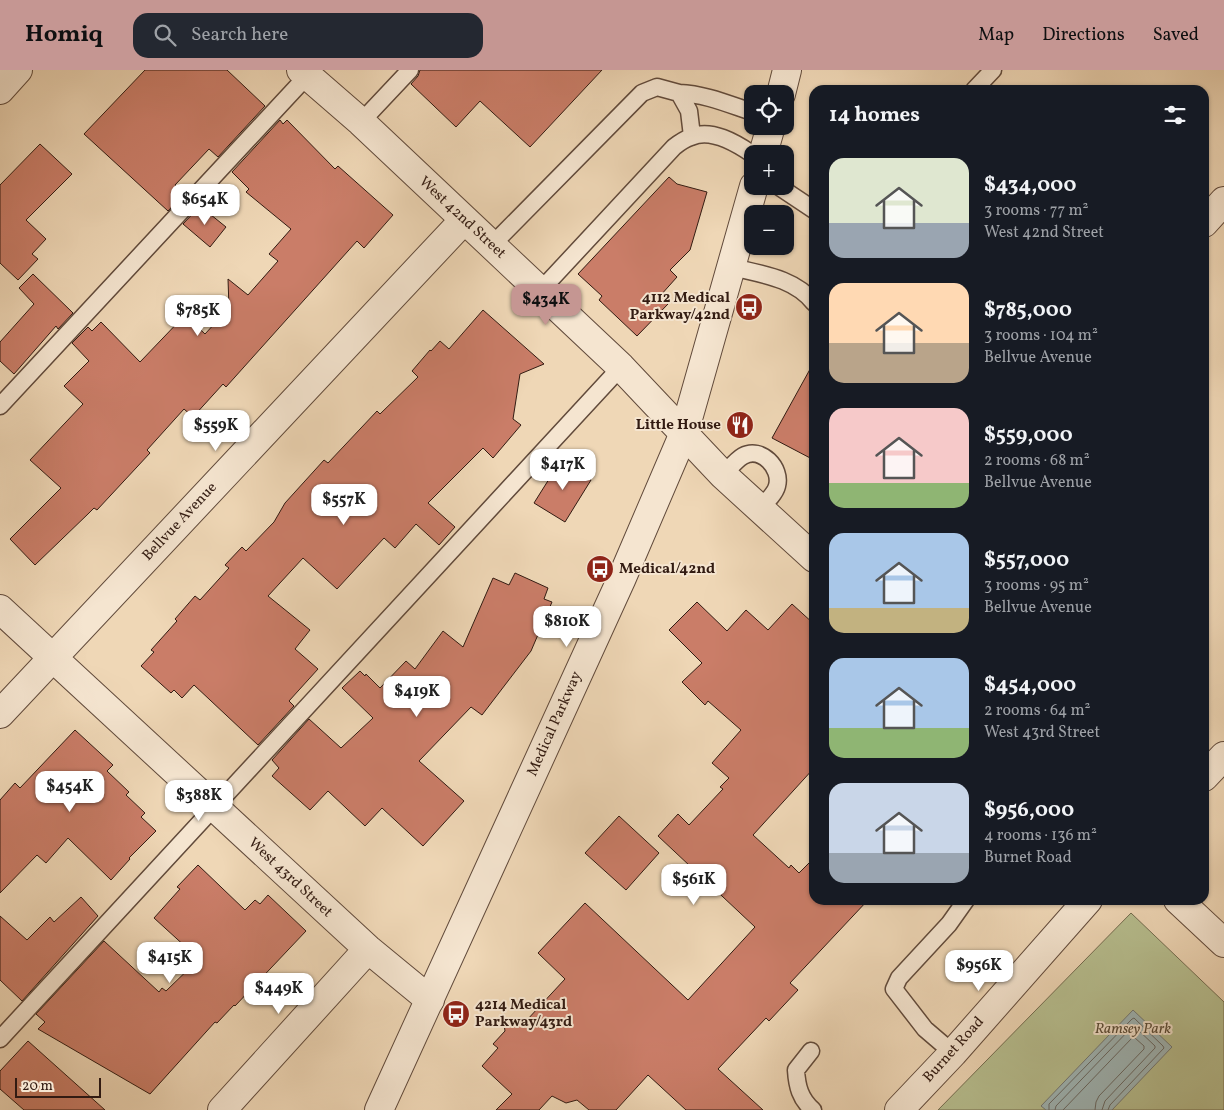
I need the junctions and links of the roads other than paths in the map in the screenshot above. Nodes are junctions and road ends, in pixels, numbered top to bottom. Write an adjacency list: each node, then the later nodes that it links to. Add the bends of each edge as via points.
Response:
1 (410, 70): 9 (lane)
2 (787, 70): 5 (street)
3 (993, 70): 6 (lane)
4 (304, 73): 9 (street, West 42nd Street); 23 (lane)
5 (783, 85)
6 (979, 85)
7 (679, 93): 8 (lane, via 706,97); 10 (lane, via 689,111); 18 (lane, via 657,87 642,93)
8 (744, 109)
9 (361, 122): 17 (street, West 42nd Street)
10 (692, 136): 11 (lane, via 713,135); 20 (lane, via 674,146)
11 (744, 148)
12 (752, 195): 19 (street, Medical Parkway)
13 (792, 195): 15 (lane)
14 (1224, 201): 16 (street)
15 (809, 207)
16 (1209, 217)
17 (464, 220): 18 (street, West 42nd Street); 29 (street, Bellvue Avenue)
18 (492, 246): 20 (street, West 42nd Street)
19 (732, 267): 21 (lane, via 794,285); 24 (street, Medical Parkway)
20 (540, 290): 22 (street, West 42nd Street)
21 (809, 297)
22 (621, 367): 24 (street, West 42nd Street); 33 (lane)
23 (0, 406)
24 (684, 433): 25 (street, West 42nd Street); 39 (street, Medical Parkway)
25 (723, 475): 26 (street, West 42nd Street); 26 (lane, via 748,454 767,459 777,470 777,486)
26 (760, 508): 27 (street, West 42nd Street)
27 (809, 553)
28 (0, 609): 29 (street, West 43rd Street)
29 (52, 658): 30 (street, Bellvue Avenue); 33 (street, West 43rd Street)
30 (0, 714)
31 (1224, 756): 32 (street)
32 (1209, 772)
33 (214, 807): 38 (street, West 43rd Street); 40 (lane)
34 (963, 905): 42 (lane, via 950,924 899,978 894,989 925,1029)
35 (1084, 905): 42 (street, Burnet Road)
36 (1183, 905): 37 (street)
37 (1224, 943)
38 (368, 949): 39 (street, West 43rd Street); 43 (street)
39 (430, 1000): 44 (street, Medical Parkway)
40 (0, 1039)
41 (811, 1051): 45 (lane, via 796,1070 797,1086)
42 (953, 1053): 46 (street, Burnet Road)
43 (222, 1110)
44 (379, 1110)
45 (813, 1110)
46 (899, 1110)

